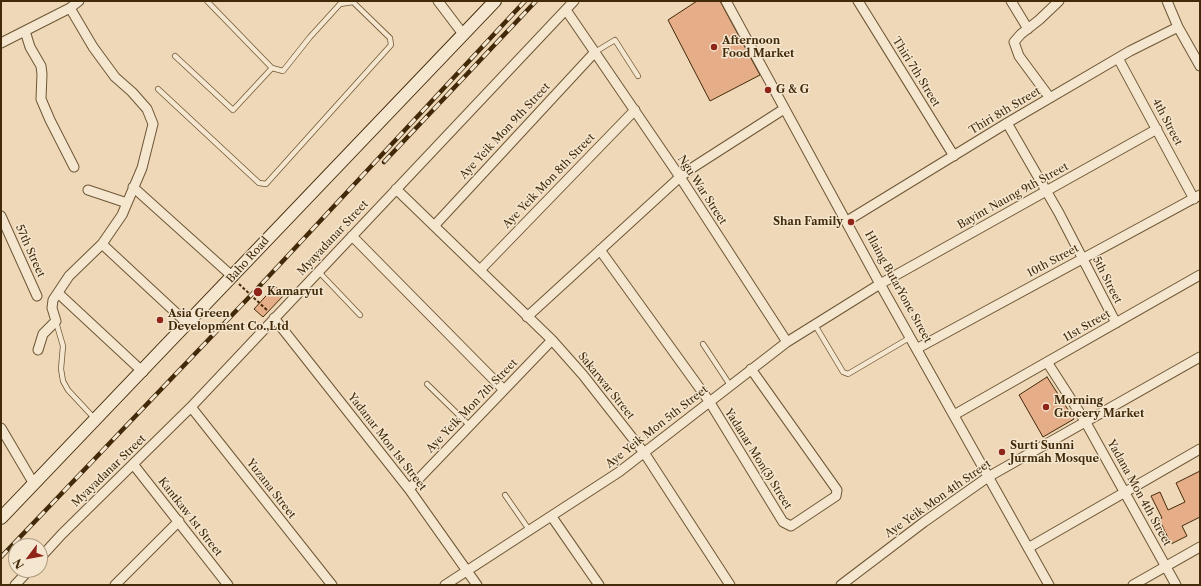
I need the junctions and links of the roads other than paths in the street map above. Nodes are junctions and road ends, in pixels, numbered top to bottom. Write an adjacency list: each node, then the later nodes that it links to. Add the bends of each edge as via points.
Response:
1 (79, 1): 11 (street)
2 (207, 1): 22 (lane)
3 (438, 1): 16 (street)
4 (496, 1): 16 (main road, Baho Road)
5 (574, 1): 12 (street, Myayadanar Street)
6 (726, 1): 26 (street, Hlaing ButarYone Street)
7 (858, 1): 30 (street, Thiri 7th Street)
8 (1010, 1): 14 (street)
9 (1058, 1): 14 (street)
10 (1167, 1): 13 (street)
11 (70, 8): 15 (street); 33 (street, via 92,47 115,77 147,108 152,124 142,168)
12 (566, 10): 18 (street, Ngu War Street); 34 (street, Myayadanar Street)
13 (1178, 26): 20 (street, Thiri 8th Street); 21 (street)
14 (1028, 29): 25 (street, via 1014,42 1020,56)
15 (25, 32): 17 (street); 31 (street, via 41,66 41,99)
16 (463, 34): 49 (main road, Baho Road)
17 (1, 43)
18 (595, 52): 23 (lane, via 615,40); 27 (street, Ngu War Street); 41 (street, Aye Yeik Mon 9th Street)
19 (176, 56): 22 (lane, via 233,110)
20 (1118, 58): 25 (street, Thiri 8th Street); 29 (street, 4th Street)
21 (1200, 66)
22 (272, 68): 24 (lane, via 283,72 310,36 340,4 353,2 392,41 266,184 259,183)
23 (638, 76)
24 (158, 89)
25 (1050, 98): 28 (street, Thiri 8th Street)
26 (784, 109): 32 (street); 40 (street, Hlaing ButarYone Street)
27 (635, 110): 32 (street, Ngu War Street); 46 (street, Aye Yeik Mon 8th Street)
28 (1007, 122): 30 (street, Thiri 8th Street); 36 (street, 5th Street)
29 (1157, 130): 36 (street, Bayint Naung 9th Street); 37 (street, 4th Street)
30 (954, 156): 40 (street, Thiri 8th Street)
31 (74, 167)
32 (680, 177): 44 (street); 62 (street, Ngu War Street)
33 (133, 187): 38 (street); 49 (street)
34 (396, 189): 41 (street, Sakarwar Street); 42 (street, Myayadanar Street)
35 (88, 190): 38 (street)
36 (1046, 191): 45 (street, 5th Street); 50 (street, Bayint Naung 9th Street)
37 (1197, 197): 45 (street, 10th Street)
38 (127, 203): 43 (street)
39 (1, 216): 52 (street, 57th Street)
40 (847, 221): 50 (street, Hlaing ButarYone Street)
41 (434, 226): 46 (street, Sakarwar Street)
42 (352, 236): 47 (street, Myayadanar Street); 72 (street)
43 (102, 244): 51 (street, via 69,276); 58 (street)
44 (600, 250): 54 (street); 73 (street, Yadanar Mon(3) Street)
45 (1082, 259): 57 (street, 5th Street); 64 (street, 10th Street)
46 (480, 270): 54 (street, Sakarwar Street)
47 (318, 271): 53 (lane); 55 (street, Myayadanar Street)
48 (1200, 275): 57 (street, 11st Street)
49 (233, 277): 58 (main road, Baho Road)
50 (880, 284): 59 (street, Aye Yeik Mon 5th Street); 60 (street, Hlaing ButarYone Street)
51 (58, 293): 56 (street, via 53,300 52,308); 69 (street)
52 (37, 296)
53 (360, 315)
54 (527, 317): 61 (street, Sakarwar Street)
55 (274, 318): 74 (street, Myayadanar Street); 85 (street, Yadanar Mon 1st Street)
56 (56, 322): 65 (street, via 43,334); 76 (lane, via 63,346 63,381)
57 (1116, 323): 67 (street, 11st Street)
58 (188, 324): 69 (main road, Baho Road)
59 (815, 325): 60 (lane, via 843,372 848,374); 62 (street, Aye Yeik Mon 5th Street)
60 (911, 337): 64 (street, Hlaing ButarYone Street)
61 (552, 340): 72 (street, Aye Yeik Mon 7th Street); 81 (street, Sakarwar Street)
62 (787, 342): 68 (street, Aye Yeik Mon 5th Street)
63 (703, 344): 71 (lane)
64 (918, 348): 75 (street, Hlaing ButarYone Street)
65 (38, 350)
66 (1200, 357): 77 (street, Aye Yeik Mon 4th Street)
67 (1047, 362): 75 (street); 77 (street, Yadana Mon 4th Street)
68 (751, 369): 71 (street, Aye Yeik Mon 5th Street); 73 (street, Yadanar Mon(3) Street, via 837,490 836,496 791,526 783,522)
69 (142, 372): 76 (main road, Baho Road)
70 (427, 384): 78 (lane)
71 (730, 385): 73 (street, Aye Yeik Mon 5th Street)
72 (504, 390): 78 (street, Aye Yeik Mon 7th Street)
73 (709, 402): 81 (street, Aye Yeik Mon 5th Street)
74 (191, 407): 82 (street, Myayadanar Street); 100 (street, Yuzana Street)
75 (954, 415): 83 (street, Hlaing ButarYone Street)
76 (96, 421): 84 (main road, Baho Road)
77 (1085, 421): 83 (street, Aye Yeik Mon 4th Street); 86 (street, Yadana Mon 4th Street)
78 (470, 426): 85 (street, Aye Yeik Mon 7th Street)
79 (1, 428): 84 (street)
80 (1200, 449): 86 (street)
81 (645, 454): 88 (street, Aye Yeik Mon 5th Street); 104 (street, Sakarwar Street)
82 (133, 464): 90 (street, Kantkaw 1st Street); 94 (street, Myayadanar Street)
83 (988, 477): 93 (street, Hlaing ButarYone Street); 97 (street, Aye Yeik Mon 4th Street, via 924,522)
84 (34, 484): 89 (main road, Baho Road)
85 (409, 489): 96 (street, Yadanar Mon 1st Street)
86 (1126, 492): 93 (street); 95 (street, Yadana Mon 4th Street)
87 (505, 495): 91 (lane)
88 (552, 517): 91 (street, Aye Yeik Mon 5th Street); 103 (street)
89 (1, 518)
90 (179, 521): 98 (street); 99 (street, Kantkaw 1st Street)
91 (530, 531): 96 (street, Aye Yeik Mon 5th Street)
92 (1200, 547): 95 (street)
93 (1028, 548): 105 (street, Hlaing ButarYone Street)
94 (48, 550)
95 (1166, 566): 106 (street); 107 (street, Yadana Mon 4th Street)
96 (467, 571): 101 (street, Aye Yeik Mon 5th Street); 102 (street, Yadanar Mon 1st Street)
97 (847, 583)
98 (115, 585)
99 (228, 585)
100 (332, 585)
101 (445, 585)
102 (476, 585)
103 (599, 585)
104 (730, 585)
105 (1049, 585)
106 (1133, 585)
107 (1176, 585)

